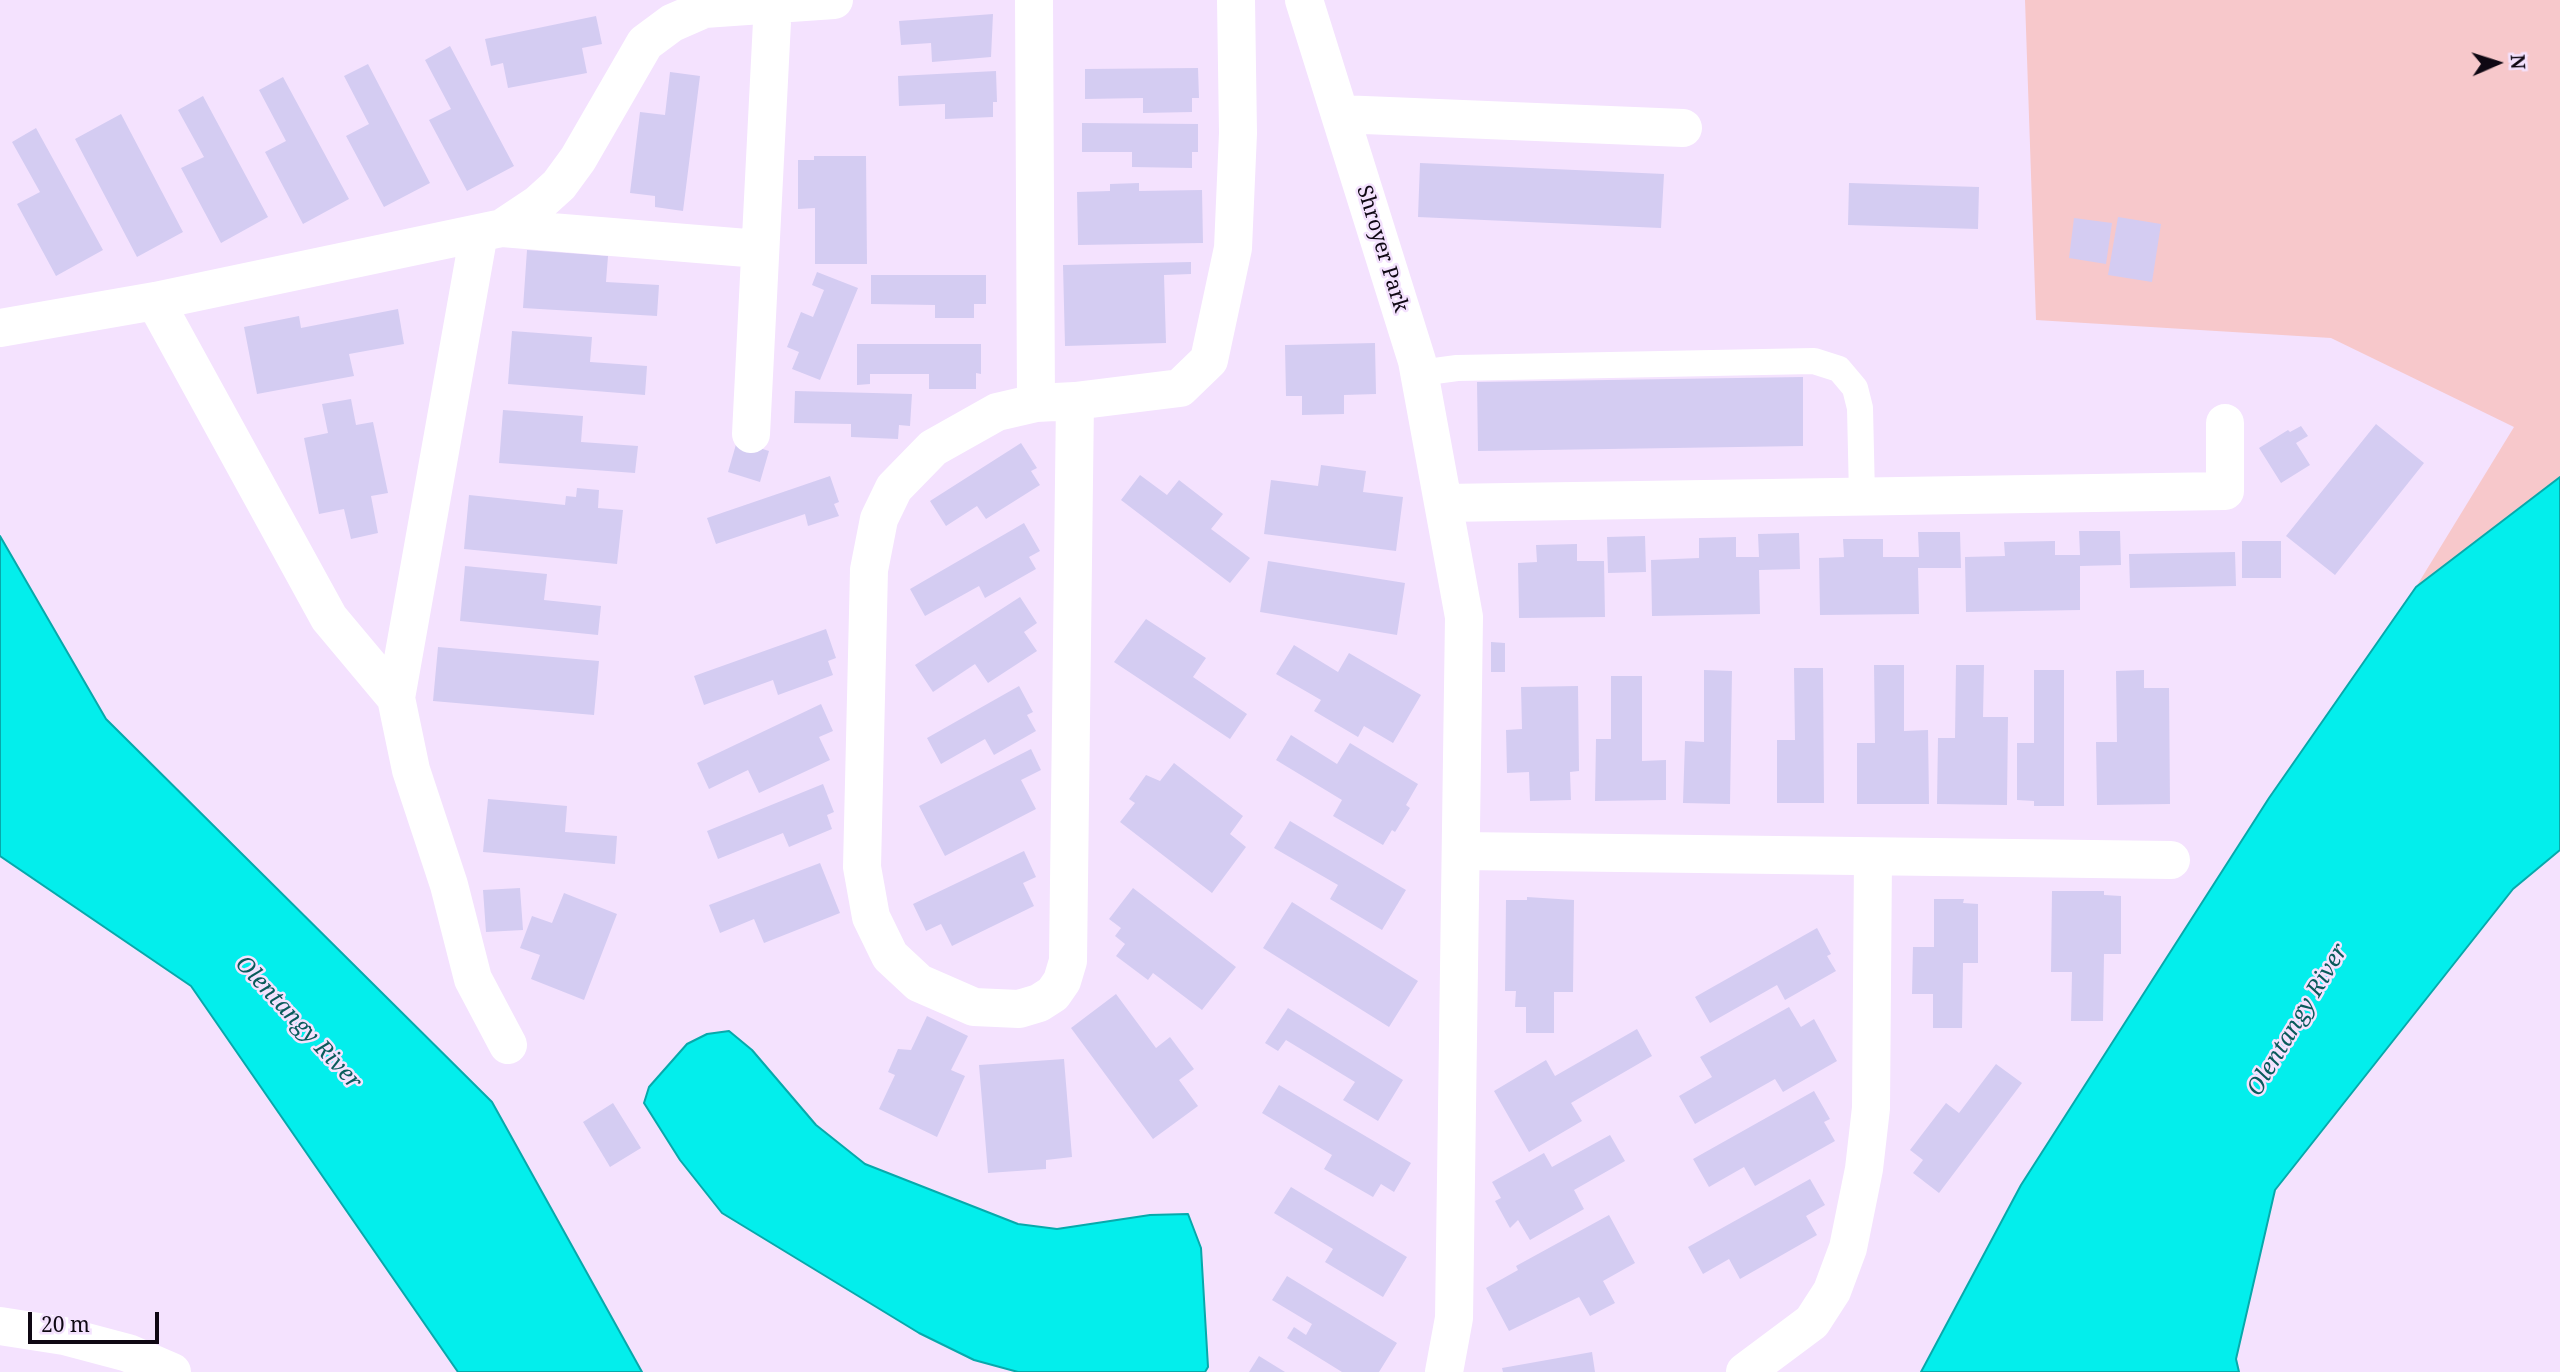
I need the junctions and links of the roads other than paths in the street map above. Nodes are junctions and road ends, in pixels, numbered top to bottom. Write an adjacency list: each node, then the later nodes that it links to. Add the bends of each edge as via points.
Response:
1 (834, 0): 5 (street)
2 (1034, 0): 14 (street)
3 (1236, 0): 13 (street, via 1238,133 1233,248 1209,360 1180,388)
4 (1304, 0): 6 (street, Shroyer Park)
5 (773, 2): 8 (street, via 704,9 672,23 645,43 559,185 538,204); 9 (street)
6 (1340, 114): 7 (street); 12 (street, Shroyer Park)
7 (1683, 128)
8 (491, 230): 9 (street); 10 (street); 19 (street)
9 (760, 249): 16 (street)
10 (155, 301): 11 (street); 19 (street, via 329,618)
11 (0, 328)
12 (1420, 373): 17 (lane, via 1457,368 1814,361 1839,369 1855,388 1860,408); 18 (street, Shroyer Park)
13 (1075, 401): 14 (street); 14 (street, via 1068,961 1058,987 1039,1003 995,1010 974,1007 919,983 890,956 872,917 862,867 869,570 878,519 894,488 912,467 960,431 997,412)
14 (1036, 403)
15 (2225, 423): 17 (street, via 2225,491)
16 (751, 434)
17 (1862, 496): 18 (street)
18 (1444, 503): 20 (street, Shroyer Park, via 1464,617)
19 (396, 698): 23 (street, via 411,770 449,885 473,979)
20 (1462, 851): 21 (street); 26 (street, Shroyer Park, via 1454,1318)
21 (1873, 857): 22 (street); 27 (street, via 1871,1108 1848,1248 1832,1291 1812,1322)
22 (2171, 860)
23 (508, 1045)
24 (0, 1326): 25 (street, via 103,1346)
25 (172, 1372)
26 (1444, 1372)
27 (1745, 1372)

